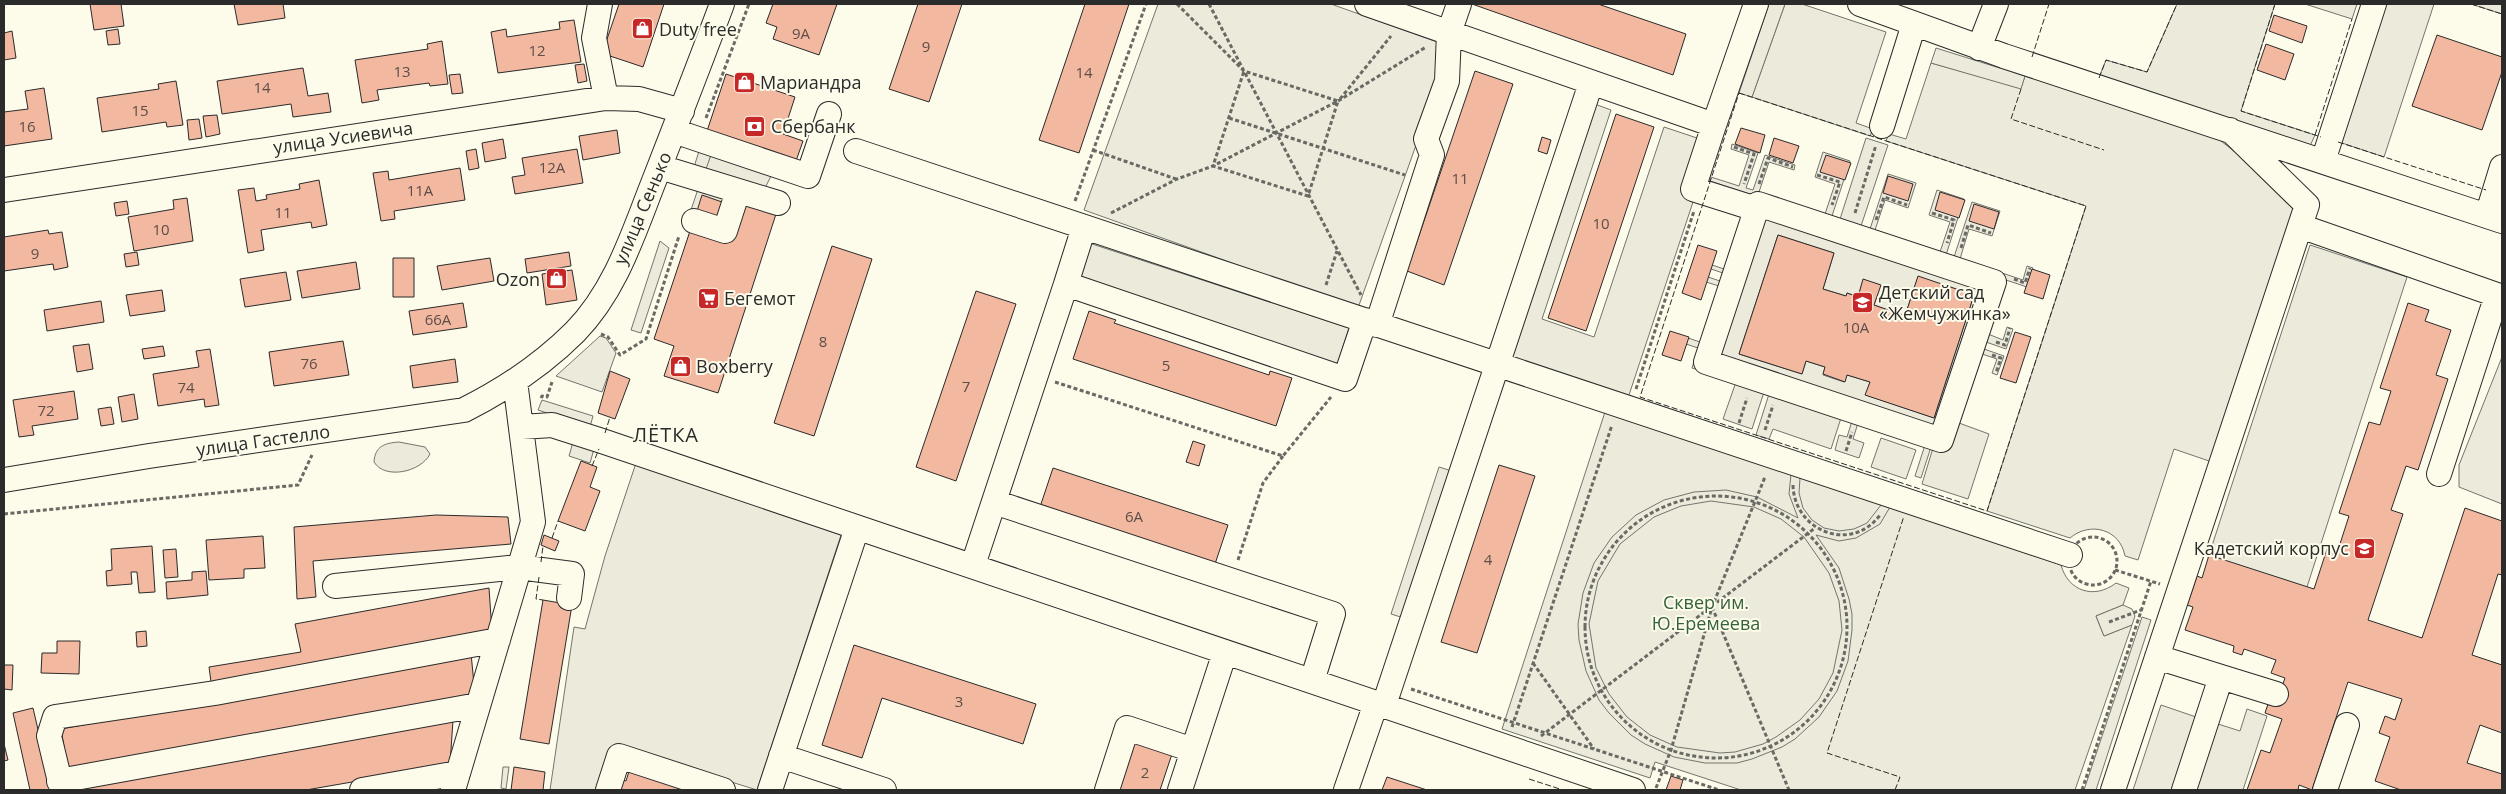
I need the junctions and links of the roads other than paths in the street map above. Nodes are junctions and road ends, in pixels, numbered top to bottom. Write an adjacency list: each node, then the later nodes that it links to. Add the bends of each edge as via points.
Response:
1 (600, 4): 13 (street, via 594,38)
2 (722, 4): 15 (street, улица Сенько)
3 (1367, 4): 10 (street)
4 (1459, 4): 10 (street)
5 (1756, 4): 16 (street)
6 (1996, 4): 11 (street)
7 (2374, 4): 20 (street)
8 (1868, 5): 9 (street)
9 (1914, 24): 11 (street); 17 (street)
10 (1449, 33): 12 (street); 32 (street, via 1447,80 1426,139 1432,155)
11 (1979, 48): 18 (street)
12 (1591, 83): 16 (street); 33 (street)
13 (606, 98): 15 (street, улица Усиевича, via 639,99); 23 (street, улица Усиевича)
14 (829, 114): 15 (street, улица Усиевича, via 808,176 698,139)
15 (678, 121): 21 (street, улица Сенько)
16 (1714, 125): 26 (street, via 1693,190)
17 (1882, 126)
18 (2230, 130): 20 (street); 30 (street, via 2307,205)
19 (856, 150): 28 (street)
20 (2323, 161): 27 (street)
21 (660, 166): 24 (street); 34 (street, улица Сенько, via 631,241 601,299 576,332)
22 (2502, 167): 27 (street)
23 (4, 190)
24 (738, 191): 25 (street); 29 (street, via 725,231)
25 (778, 203)
26 (1756, 209): 26 (street, via 1706,362 1941,440 1994,282 1758,204)
27 (2494, 219)
28 (1076, 224): 31 (street); 32 (street)
29 (688, 226)
30 (2300, 226): 36 (street, via 2497,295); 47 (street)
31 (1066, 284): 32 (street, via 1345,378); 38 (street)
32 (1371, 322): 33 (street)
33 (1497, 365): 40 (street, via 1624,408 1767,448 1798,465); 51 (street, via 1392,683)
34 (515, 381): 35 (street); 37 (street, улица Гастелло, via 464,410)
35 (527, 426): 39 (street, via 552,425); 42 (street, via 533,522)
36 (2439, 474)
37 (4, 480)
38 (994, 502): 41 (street); 49 (street, via 1333,614)
39 (857, 528): 41 (street); 55 (street)
40 (2070, 555)
41 (973, 566): 46 (street)
42 (519, 567): 43 (street); 44 (street, via 572,574); 45 (street)
43 (335, 586)
44 (569, 598)
45 (498, 640): 52 (street); 57 (street, via 215,693 55,716 49,736)
46 (1225, 652): 49 (street); 54 (street)
47 (2157, 657): 48 (street); 67 (street)
48 (2221, 677): 50 (street); 68 (street)
49 (1312, 681): 51 (street)
50 (2276, 694)
51 (1380, 704): 65 (street); 66 (street)
52 (478, 705): 56 (street); 57 (street)
53 (2347, 725): 69 (street)
54 (1193, 750): 63 (street, via 1127,728); 64 (street)
55 (781, 756): 61 (street); 62 (street)
56 (456, 782): 58 (street)
57 (61, 786)
58 (362, 790)
59 (608, 790): 60 (street, via 619,756)
60 (723, 790)
61 (770, 790)
62 (884, 790)
63 (1107, 790)
64 (1180, 790)
65 (1346, 790)
66 (1633, 790)
67 (2113, 790)
68 (2184, 790)
69 (2326, 790)

